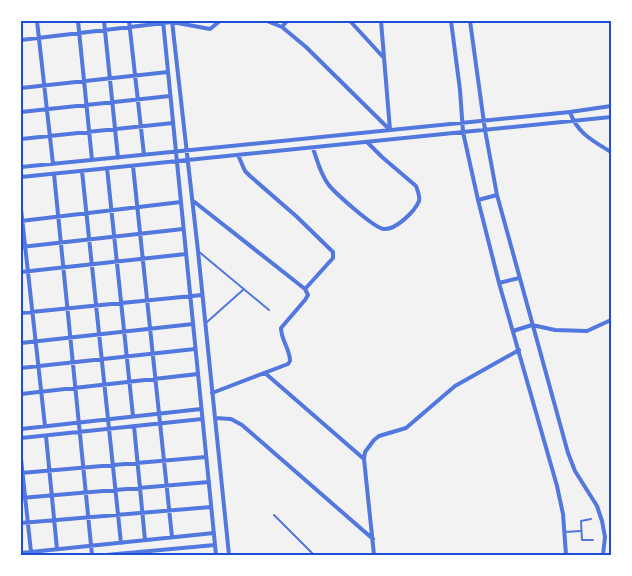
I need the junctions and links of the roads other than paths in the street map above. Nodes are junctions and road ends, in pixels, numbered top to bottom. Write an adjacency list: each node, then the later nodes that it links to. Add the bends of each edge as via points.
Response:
1 (37, 21): 18 (street)
2 (78, 21): 17 (street)
3 (104, 21): 16 (street)
4 (129, 21): 14 (street)
5 (220, 21): 13 (street, via 214,28)
6 (267, 21): 15 (street)
7 (287, 21): 15 (street)
8 (350, 21): 20 (street)
9 (381, 21): 20 (street)
10 (451, 21): 38 (street)
11 (470, 21): 36 (street)
12 (163, 22): 13 (street); 14 (street); 21 (street)
13 (172, 22): 50 (street)
14 (130, 27): 16 (street); 22 (street)
15 (282, 27): 42 (street)
16 (105, 30): 17 (street); 23 (street)
17 (79, 33): 18 (street); 24 (street)
18 (39, 38): 19 (street); 25 (street)
19 (21, 40)
20 (384, 58): 42 (street)
21 (168, 72): 22 (street); 27 (street)
22 (135, 75): 23 (street); 28 (street)
23 (110, 78): 24 (street); 29 (street)
24 (84, 81): 25 (street); 30 (street)
25 (44, 85): 26 (street); 32 (street)
26 (21, 88)
27 (170, 96): 28 (street); 39 (street)
28 (138, 100): 29 (street); 40 (street)
29 (112, 102): 30 (street); 41 (street)
30 (86, 105): 32 (street); 44 (street)
31 (611, 106): 34 (street)
32 (47, 110): 33 (street); 46 (street)
33 (21, 112)
34 (570, 112): 36 (street); 37 (street)
35 (611, 117): 37 (street)
36 (483, 120): 38 (street); 43 (street)
37 (573, 121): 43 (street); 52 (street, via 581,132)
38 (462, 122): 42 (street); 45 (street)
39 (173, 123): 40 (street); 51 (street)
40 (141, 126): 41 (street); 53 (street)
41 (115, 129): 44 (street); 55 (street)
42 (390, 130): 50 (street)
43 (485, 130): 45 (street); 66 (street)
44 (89, 132): 46 (street); 56 (street)
45 (463, 132): 48 (street); 68 (street)
46 (50, 136): 47 (street); 59 (street)
47 (21, 138)
48 (367, 142): 49 (street); 49 (street, via 418,191 418,202 393,228 384,230 374,225 332,189)
49 (314, 148): 54 (street)
50 (186, 151): 51 (street); 57 (street)
51 (176, 152): 53 (street); 58 (street)
52 (611, 152)
53 (144, 155): 55 (street)
54 (238, 155): 57 (street); 93 (street, via 250,176 333,252 332,258)
55 (118, 158): 56 (street)
56 (92, 160): 59 (street)
57 (187, 160): 58 (street); 67 (street)
58 (177, 162): 60 (street); 69 (street)
59 (53, 164): 61 (street)
60 (133, 166): 62 (street); 70 (street)
61 (21, 167)
62 (107, 168): 63 (street); 72 (street)
63 (82, 171): 64 (street); 73 (street)
64 (54, 174): 65 (street); 74 (street)
65 (21, 177)
66 (498, 195): 68 (street); 90 (street)
67 (192, 200): 82 (street); 93 (street)
68 (478, 200): 91 (street)
69 (181, 202): 70 (street); 76 (street)
70 (137, 207): 72 (street); 77 (street)
71 (21, 209): 75 (street)
72 (112, 210): 73 (street); 78 (street)
73 (86, 214): 74 (street); 79 (street)
74 (58, 217): 75 (street); 80 (street)
75 (22, 221): 81 (street)
76 (183, 229): 77 (street); 83 (street)
77 (140, 234): 78 (street); 84 (street)
78 (114, 236): 79 (street); 85 (street)
79 (89, 239): 80 (street); 86 (street)
80 (61, 242): 81 (street); 87 (street)
81 (23, 247): 89 (street)
82 (198, 251): 92 (lane); 94 (street)
83 (186, 254): 84 (street); 95 (street)
84 (142, 259): 85 (street); 96 (street)
85 (117, 262): 86 (street); 97 (street)
86 (92, 264): 87 (street); 98 (street)
87 (63, 268): 89 (street); 99 (street)
88 (21, 272): 89 (street)
89 (28, 272): 101 (street)
90 (519, 278): 91 (street); 106 (street)
91 (499, 283): 108 (street)
92 (244, 289): 100 (lane); 105 (lane)
93 (305, 289): 122 (street, via 308,295 305,300 281,328 290,361)
94 (202, 295): 95 (street); 105 (street)
95 (190, 296): 96 (street); 104 (street)
96 (147, 301): 97 (street); 107 (street)
97 (121, 303): 98 (street); 109 (street)
98 (96, 306): 99 (street); 110 (street)
99 (67, 308): 101 (street); 111 (street)
100 (269, 310)
101 (32, 312): 102 (street); 112 (street)
102 (21, 313)
103 (611, 320): 106 (street, via 587,331)
104 (193, 324): 107 (street); 114 (street)
105 (205, 324): 129 (street)
106 (532, 325): 108 (street); 197 (street, via 568,453 602,521 605,537)
107 (150, 329): 109 (street); 116 (street)
108 (513, 331): 115 (street)
109 (124, 332): 110 (street); 117 (street)
110 (99, 334): 111 (street); 118 (street)
111 (70, 337): 112 (street); 119 (street)
112 (35, 341): 113 (street); 120 (street)
113 (21, 343)
114 (195, 349): 116 (street); 123 (street)
115 (519, 350): 149 (street, via 455,386 406,428 379,436 365,452); 174 (street, via 557,486)
116 (152, 354): 117 (street); 124 (street)
117 (126, 356): 118 (street); 125 (street)
118 (102, 359): 119 (street); 126 (street)
119 (73, 362): 120 (street); 127 (street)
120 (38, 366): 121 (street); 128 (street)
121 (21, 368)
122 (265, 373): 129 (street); 149 (street)
123 (198, 374): 124 (street); 132 (street)
124 (155, 379): 125 (street); 133 (street)
125 (129, 382): 126 (street); 134 (street)
126 (104, 384): 127 (street); 136 (street)
127 (75, 388): 128 (street); 138 (street)
128 (41, 392): 130 (street); 140 (street)
129 (212, 393): 131 (street)
130 (21, 394)
131 (213, 404): 132 (street); 135 (street)
132 (201, 407): 133 (street); 137 (street)
133 (159, 413): 134 (street); 139 (street)
134 (133, 416): 136 (street)
135 (215, 418): 178 (street, via 232,419 242,425); 193 (street)
136 (108, 419): 138 (street); 143 (street)
137 (202, 419): 139 (street); 147 (street)
138 (79, 422): 140 (street); 144 (street)
139 (160, 424): 141 (street); 150 (street)
140 (45, 426): 142 (street)
141 (134, 426): 143 (street); 151 (street)
142 (21, 429)
143 (109, 429): 144 (street); 152 (street)
144 (80, 432): 145 (street); 153 (street)
145 (46, 436): 146 (street); 154 (street)
146 (21, 438)
147 (206, 457): 150 (street); 156 (street)
148 (21, 459): 155 (street)
149 (364, 459): 178 (street)
150 (164, 461): 151 (street); 157 (street)
151 (138, 463): 152 (street); 158 (street)
152 (113, 465): 153 (street); 159 (street)
153 (83, 468): 154 (street); 160 (street)
154 (49, 471): 155 (street); 161 (street)
155 (22, 473): 162 (street)
156 (209, 482): 157 (street); 163 (street)
157 (166, 486): 158 (street); 164 (street)
158 (140, 488): 159 (street); 165 (street)
159 (116, 490): 160 (street); 166 (street)
160 (86, 493): 161 (street); 168 (street)
161 (52, 496): 162 (street); 170 (street)
162 (23, 498): 172 (street)
163 (211, 507): 164 (street); 175 (street)
164 (169, 511): 165 (street); 176 (street)
165 (142, 513): 166 (street); 177 (street)
166 (118, 515): 168 (street); 180 (street)
167 (274, 515): 194 (lane)
168 (88, 518): 170 (street); 182 (street)
169 (591, 519): 173 (lane, via 582,520)
170 (54, 520): 172 (street); 184 (street)
171 (21, 523): 172 (street)
172 (28, 523): 185 (street)
173 (581, 530): 174 (lane); 179 (lane, via 582,539)
174 (565, 532): 196 (street)
175 (214, 533): 176 (street); 181 (street)
176 (172, 538): 177 (street)
177 (145, 540): 180 (street)
178 (373, 540): 195 (street)
179 (593, 540)
180 (121, 543): 182 (street)
181 (215, 545): 183 (street); 192 (street)
182 (91, 546): 184 (street); 189 (street)
183 (174, 548): 187 (street); 191 (street)
184 (57, 549): 185 (street)
185 (31, 552): 186 (street)
186 (21, 553)
187 (150, 553): 188 (street)
188 (122, 554): 190 (street)
189 (92, 555)
190 (106, 555)
191 (175, 555)
192 (216, 555)
193 (230, 555)
194 (314, 555)
195 (374, 555)
196 (566, 555)
197 (603, 555)

